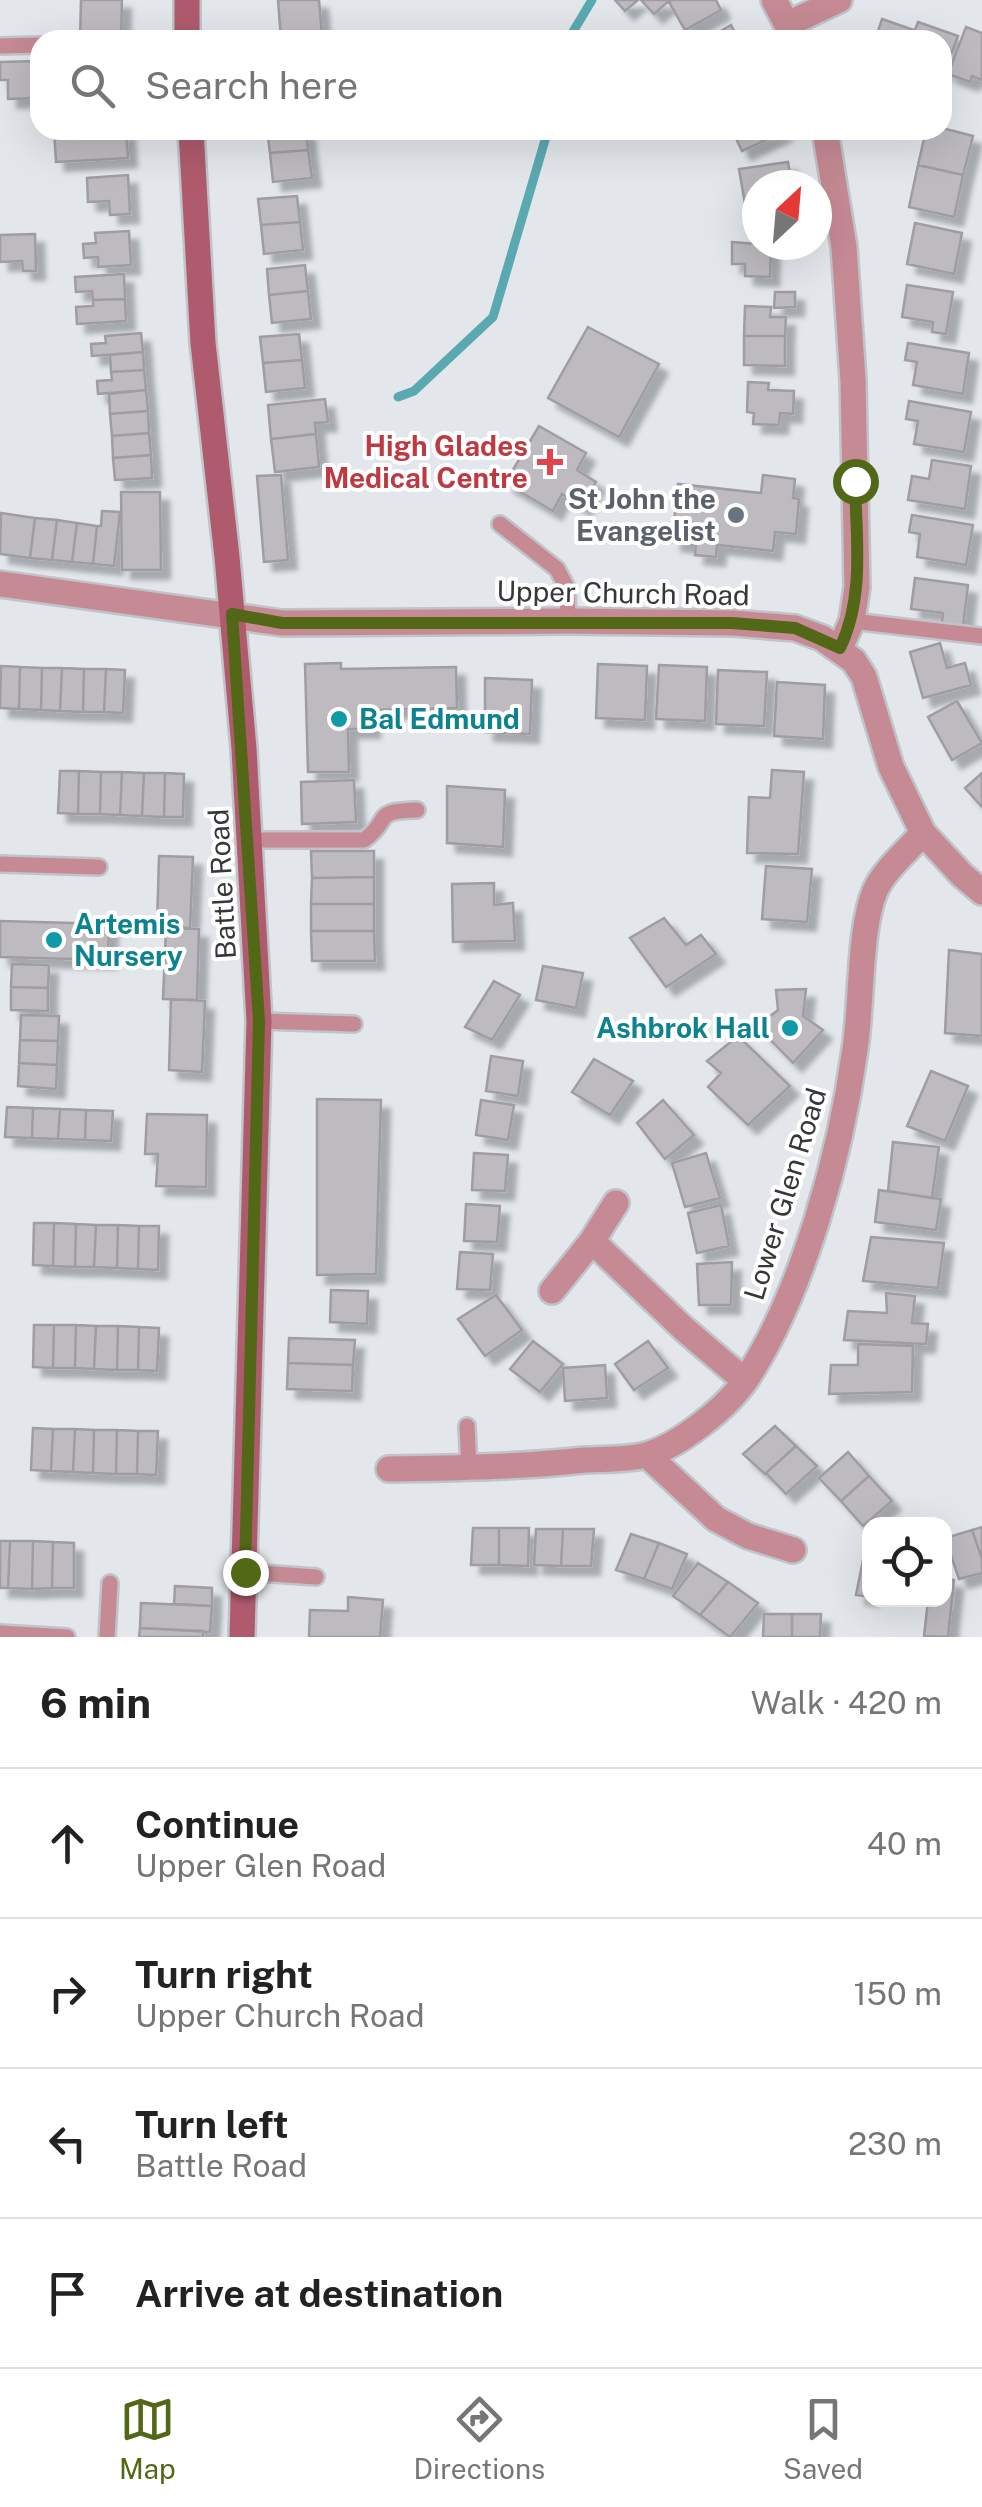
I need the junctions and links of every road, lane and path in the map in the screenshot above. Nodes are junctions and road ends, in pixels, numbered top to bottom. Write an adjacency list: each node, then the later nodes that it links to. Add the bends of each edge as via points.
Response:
1 (187, 0): 4 (main road)
2 (774, 0): 5 (street)
3 (838, 0): 6 (street)
4 (187, 30)
5 (790, 30)
6 (794, 30)
7 (30, 45): 8 (lane)
8 (0, 46)
9 (192, 140): 13 (main road, Battle Road, via 203,343)
10 (827, 140): 15 (street, via 844,247 853,380 858,588)
11 (500, 524): 14 (lane, via 557,570 567,588)
12 (0, 584): 13 (street, Upper Church Road)
13 (232, 614): 14 (street, Upper Church Road, via 282,623); 20 (main road, Battle Road)
14 (568, 621): 17 (street, Upper Church Road, via 795,628)
15 (852, 621): 16 (lane); 17 (street)
16 (982, 636)
17 (840, 648): 19 (street, via 864,676 892,768)
18 (417, 810): 20 (lane, via 388,811 364,840)
19 (923, 833): 23 (street); 29 (street, Lower Glen Road, via 876,889 866,923 850,1092 832,1164 781,1311)
20 (250, 840): 24 (main road, Battle Road)
21 (0, 864): 22 (lane)
22 (99, 867)
23 (982, 892)
24 (259, 1021): 25 (lane); 35 (main road, Battle Road)
25 (354, 1024)
26 (616, 1202): 27 (street)
27 (592, 1241): 28 (street); 29 (street)
28 (552, 1291)
29 (745, 1381): 31 (street, Lower Glen Road, via 701,1425)
30 (467, 1426): 32 (lane)
31 (647, 1454): 32 (street, Lower Glen Road); 34 (street, via 716,1519)
32 (469, 1468): 33 (street, Lower Glen Road)
33 (389, 1469)
34 (793, 1550)
35 (245, 1572): 36 (lane); 41 (main road, Battle Road)
36 (316, 1577)
37 (110, 1582): 40 (lane)
38 (0, 1633): 39 (lane)
39 (67, 1637)
40 (107, 1637)
41 (242, 1637)

